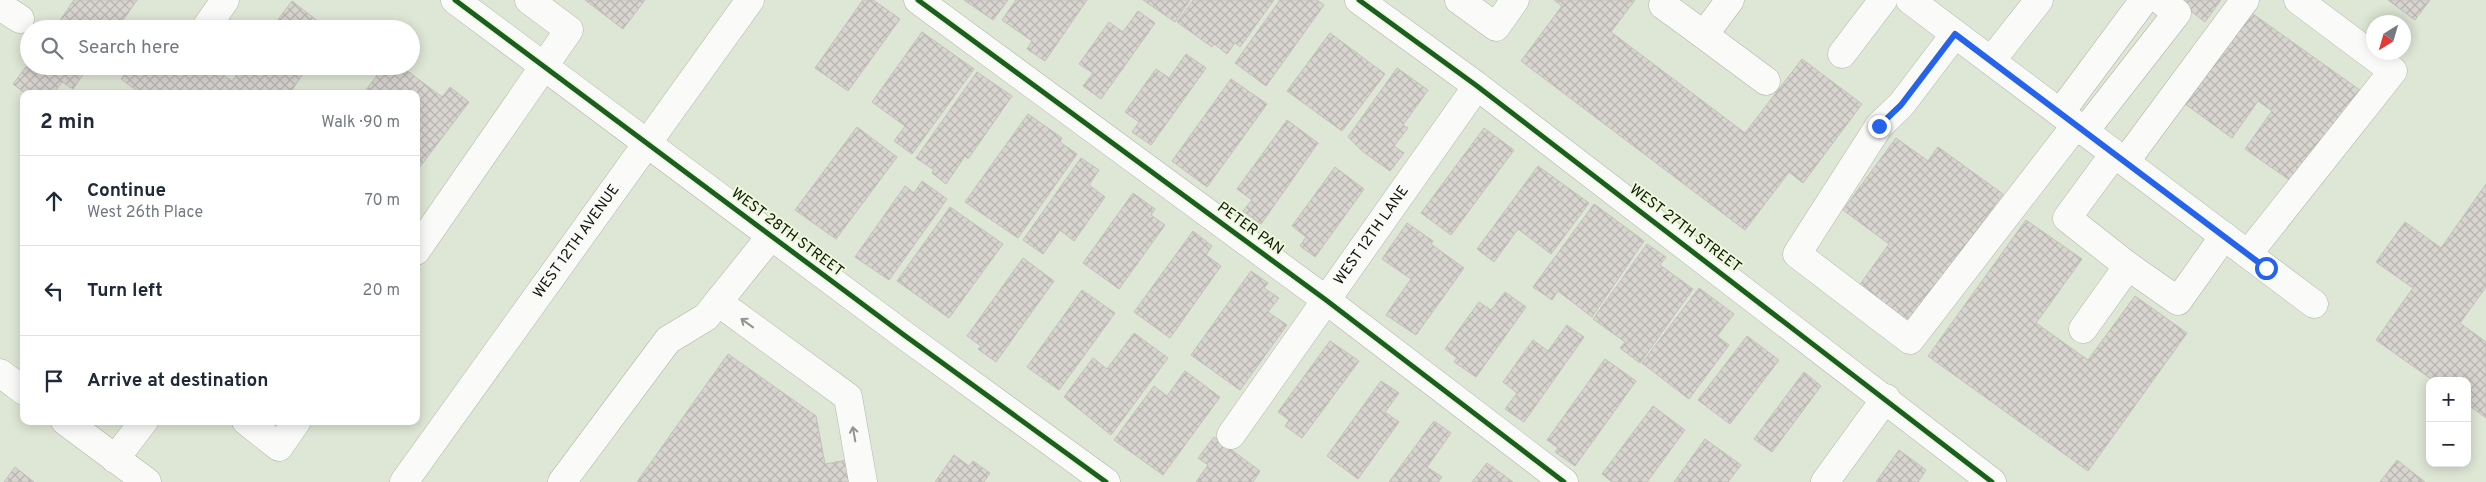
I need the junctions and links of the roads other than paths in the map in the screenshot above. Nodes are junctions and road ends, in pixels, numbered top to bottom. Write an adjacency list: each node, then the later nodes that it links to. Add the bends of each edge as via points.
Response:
1 (225, 0): 18 (street)
2 (455, 0): 23 (street, WEST 28TH STREET)
3 (529, 0): 23 (street, via 569,30)
4 (750, 0): 27 (street, WEST 12TH AVENUE)
5 (918, 0): 34 (street, PETER PAN)
6 (1359, 0): 25 (street, WEST 27TH STREET)
7 (1459, 0): 8 (street, via 1496,27)
8 (1516, 0)
9 (1730, 0): 20 (street)
10 (1883, 0): 21 (street)
11 (2039, 0): 22 (street)
12 (2144, 0): 26 (street)
13 (2160, 0): 26 (street, via 2177,13)
14 (2245, 0): 28 (street)
15 (2298, 0): 32 (street, via 2393,70)
16 (1915, 2): 19 (street)
17 (1663, 5): 20 (street)
18 (211, 20)
19 (1955, 34): 22 (street); 26 (street, via 1901,105 1879,126 1797,254 1910,340)
20 (1704, 35): 24 (street)
21 (1842, 54)
22 (1991, 61): 26 (street)
23 (545, 67): 27 (street, WEST 28TH STREET); 31 (street)
24 (1766, 81)
25 (1477, 86): 34 (street, WEST 12TH LANE); 40 (street, WEST 27TH STREET)
26 (2073, 123): 28 (street)
27 (647, 143): 29 (street, WEST 28TH STREET); 47 (street, WEST 12TH AVENUE)
28 (2119, 158): 30 (street); 33 (street, via 2067,218)
29 (771, 236): 35 (street); 50 (street, WEST 28TH STREET)
30 (2224, 236): 32 (street); 33 (street, via 2178,301)
31 (420, 245)
32 (2248, 254): 36 (street)
33 (2128, 266): 37 (street)
34 (1326, 300): 45 (street, WEST 12TH LANE); 51 (street, PETER PAN)
35 (718, 302): 48 (street, via 706,317 668,340); 49 (street, one-way to 35, via 848,397)
36 (2314, 304)
37 (2083, 329)
38 (0, 373): 39 (street)
39 (20, 388)
40 (1886, 398): 52 (street); 53 (street, WEST 27TH STREET)
41 (69, 425): 46 (street)
42 (143, 425): 46 (street)
43 (251, 425): 44 (street, via 279,447)
44 (294, 425)
45 (1231, 435)
46 (128, 473)
47 (404, 482)
48 (562, 482)
49 (863, 482)
50 (1106, 482)
51 (1564, 482)
52 (1825, 482)
53 (1992, 482)

